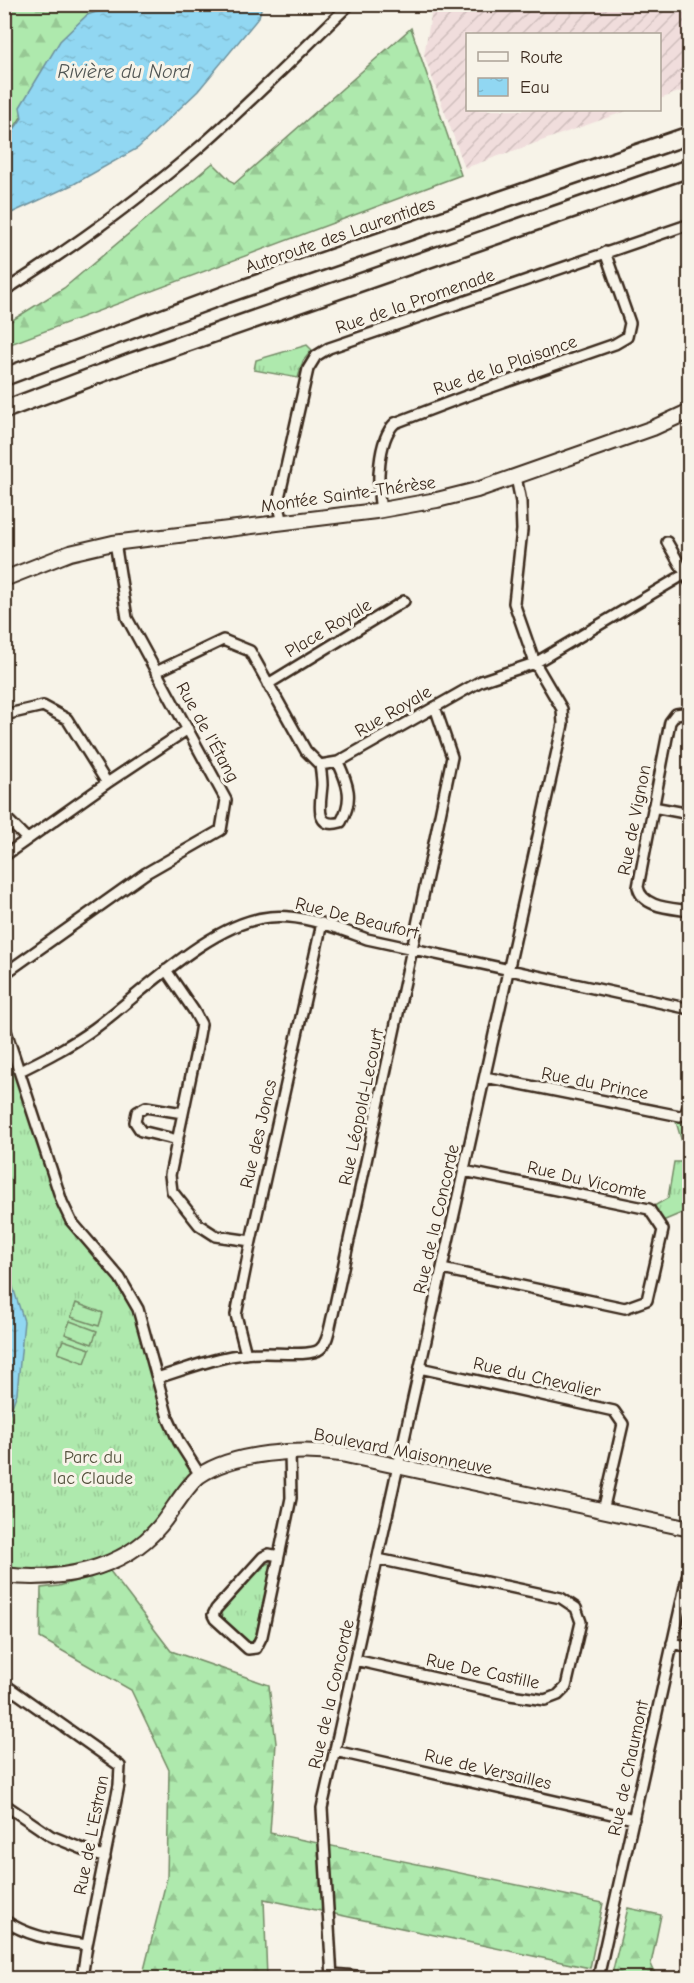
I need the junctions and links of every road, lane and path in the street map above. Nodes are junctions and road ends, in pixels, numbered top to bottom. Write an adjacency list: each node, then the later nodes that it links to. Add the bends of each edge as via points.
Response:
1 (350, 4): 6 (street, via 176,167)
2 (690, 135): 7 (highway, Autoroute des Laurentides, via 200,304)
3 (690, 168): 8 (highway)
4 (690, 224): 5 (street, Rue de la Promenade)
5 (605, 252): 11 (street, Rue de la Plaisance, via 630,323 627,336 615,344 395,423 381,456); 12 (street, Rue de la Promenade, via 318,354 308,369 281,491 279,506)
6 (4, 291)
7 (4, 377)
8 (4, 410)
9 (690, 411): 10 (street, Montée Sainte-Thérèse)
10 (516, 477): 11 (street, Montée Sainte-Thérèse, via 465,494); 18 (street, Rue de la Concorde, via 522,530 514,603)
11 (381, 511): 12 (street, Montée Sainte-Thérèse)
12 (284, 523): 13 (street, Montée Sainte-Thérèse)
13 (115, 542): 16 (street, Montée Sainte-Thérèse); 19 (street, Rue de l'Étang, via 127,618)
14 (667, 542): 15 (street)
15 (688, 575): 18 (street, Rue Royale)
16 (4, 579)
17 (404, 601): 20 (street, Place Royale)
18 (535, 663): 21 (street, Rue Royale, via 481,681); 37 (street, Rue de la Concorde, via 562,709 563,724)
19 (156, 672): 20 (street, via 223,640 250,651); 24 (street, Rue de l'Étang)
20 (268, 684): 26 (street, via 306,751)
21 (435, 707): 25 (street, Rue Royale); 35 (street, Rue Léopold-Lecourt, via 452,757)
22 (690, 712): 28 (street, Rue de Vignon, via 676,714 670,722)
23 (4, 715): 27 (street, via 43,706 67,718)
24 (188, 729): 27 (street); 38 (street, Rue de l'Étang, via 226,800 221,830 146,873)
25 (338, 762): 26 (street, Rue Royale); 26 (street, via 349,787 347,812 341,822 333,825 320,814)
26 (320, 765)
27 (107, 783): 31 (street)
28 (653, 807): 29 (street); 33 (street, Rue de Vignon, via 638,887 640,896 648,903)
29 (690, 814)
30 (4, 816): 31 (street)
31 (27, 839): 32 (street)
32 (4, 856)
33 (690, 912)
34 (322, 923): 35 (street, Rue De Beaufort); 36 (street, Rue De Beaufort, via 270,916 251,920 209,941); 47 (street, Rue des Joncs)
35 (412, 949): 37 (street, Rue De Beaufort); 49 (street, Rue Léopold-Lecourt, via 326,1339 320,1349 310,1353)
36 (166, 970): 41 (street, Rue De Beaufort, via 96,1028); 44 (street, via 201,1024)
37 (509, 970): 39 (street, Rue De Beaufort); 42 (street, Rue de la Concorde)
38 (4, 974)
39 (690, 1008)
40 (4, 1025): 41 (street)
41 (20, 1071): 51 (street, via 62,1202 71,1221 120,1278 138,1309)
42 (485, 1077): 43 (street, Rue du Prince, via 680,1116 686,1113); 46 (street, Rue de la Concorde)
43 (690, 1101)
44 (183, 1113): 45 (street); 45 (street, via 146,1107 137,1112 135,1122 141,1131)
45 (177, 1140): 47 (street, via 170,1175 172,1191 199,1225 216,1236)
46 (464, 1171): 48 (street, Rue de la Concorde); 48 (street, Rue Du Vicomte, via 649,1209 663,1230 647,1300 625,1308)
47 (251, 1241): 49 (street, Rue des Joncs, via 236,1316)
48 (442, 1269): 50 (street, Rue de la Concorde)
49 (246, 1354): 51 (street, Rue Léopold-Lecourt)
50 (420, 1368): 53 (street, Rue de la Concorde); 55 (street, Rue du Chevalier, via 614,1411 623,1424)
51 (157, 1378): 54 (street, via 168,1418)
52 (290, 1451): 53 (street, Boulevard Maisonneuve, via 325,1451); 54 (street, Boulevard Maisonneuve, via 232,1462); 57 (street, via 291,1498)
53 (398, 1466): 55 (street, Boulevard Maisonneuve); 58 (street, Rue de la Concorde)
54 (200, 1476): 60 (street, Boulevard Maisonneuve, via 149,1538 118,1558 60,1575)
55 (603, 1511): 56 (street, Boulevard Maisonneuve)
56 (690, 1529)
57 (279, 1556): 57 (street, via 263,1557 214,1612 215,1619 248,1649 256,1648 262,1636)
58 (378, 1559): 63 (street, Rue de la Concorde); 63 (street, Rue De Castille, via 561,1598 576,1608 581,1623 566,1687 545,1701)
59 (690, 1564): 61 (street, Rue de Chaumont)
60 (4, 1575)
61 (672, 1644): 62 (street); 67 (street, Rue de Chaumont)
62 (690, 1647)
63 (356, 1660): 65 (street, Rue de la Concorde)
64 (4, 1684): 68 (street, Rue de L'Estran, via 120,1766)
65 (335, 1751): 67 (street, Rue de Versailles); 71 (street, Rue de la Concorde, via 322,1808)
66 (4, 1804): 68 (street, via 51,1836)
67 (634, 1819): 74 (street, Rue de Chaumont)
68 (105, 1858): 70 (street, Rue de L'Estran)
69 (4, 1920): 70 (street, via 33,1935)
70 (87, 1946): 72 (street, Rue de L'Estran)
71 (332, 1976): 73 (street)
72 (82, 1978)
73 (380, 1978)
74 (598, 1978)

